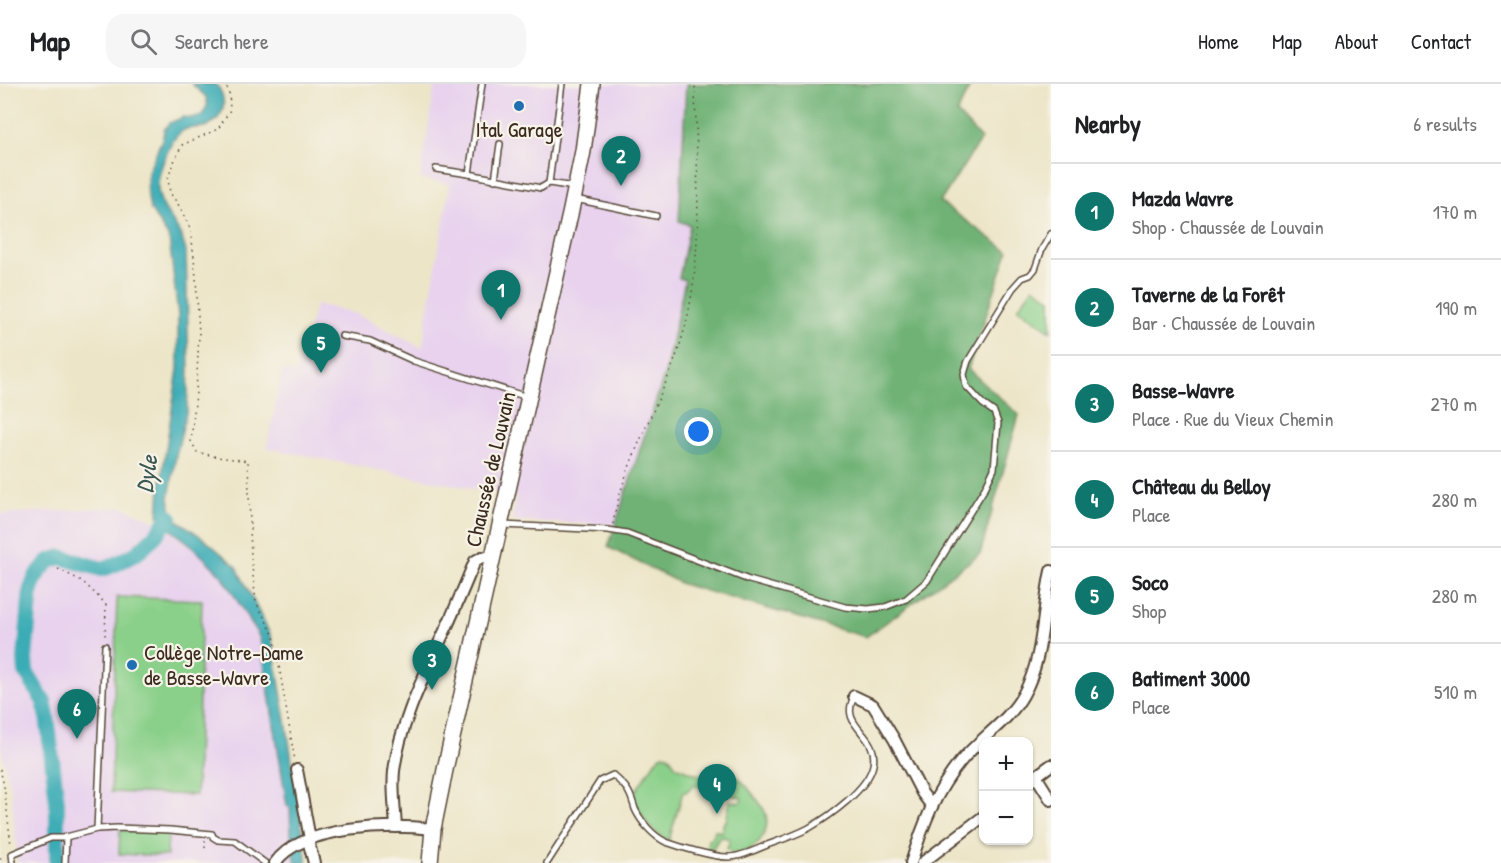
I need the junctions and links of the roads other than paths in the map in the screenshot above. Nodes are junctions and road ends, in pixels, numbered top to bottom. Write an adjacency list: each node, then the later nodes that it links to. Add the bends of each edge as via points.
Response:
1 (482, 84): 6 (lane)
2 (562, 84): 8 (lane)
3 (592, 84): 9 (main road, Chaussée de Louvain)
4 (500, 144): 7 (lane)
5 (436, 169): 6 (lane)
6 (469, 174): 7 (lane)
7 (495, 180): 8 (lane, via 541,188)
8 (549, 183): 9 (lane)
9 (574, 193): 10 (lane); 13 (main road, Chaussée de Louvain)
10 (656, 216)
11 (1051, 234): 14 (lane, via 1035,269 1013,288 968,361 964,375 966,386 994,412 998,423 994,469 927,582 906,599 877,608 845,607 749,580 641,538 612,531)
12 (342, 336): 13 (lane, via 370,341 414,361)
13 (529, 397): 14 (main road, Chaussée de Louvain)
14 (500, 525): 15 (main road, Chaussée de Louvain)
15 (493, 558): 26 (street, via 475,561 418,687 394,769); 28 (main road, Chaussée de Louvain)
16 (1051, 571): 24 (street, via 1036,661 1022,698 961,761)
17 (105, 646): 27 (lane)
18 (854, 696): 24 (street, via 873,705); 37 (lane, via 850,716 870,742 873,765 861,787 808,829 744,855 728,857 698,851 665,841 651,832 637,813 627,788 613,776 600,781)
19 (1051, 765): 21 (street)
20 (297, 770): 30 (street)
21 (1033, 778)
22 (1033, 780): 23 (street)
23 (1051, 800)
24 (931, 805): 38 (street)
25 (979, 820): 39 (street)
26 (396, 826): 28 (street); 30 (street, via 341,831)
27 (97, 829): 29 (lane); 33 (lane, via 212,834 218,840 235,841)
28 (433, 829): 36 (main road, Chaussée de Louvain)
29 (64, 837): 31 (lane, via 12,854); 32 (lane)
30 (308, 840): 34 (street); 35 (street)
31 (14, 863)
32 (65, 863)
33 (265, 863)
34 (275, 863)
35 (314, 863)
36 (430, 863)
37 (547, 863)
38 (911, 863)
39 (922, 863)

